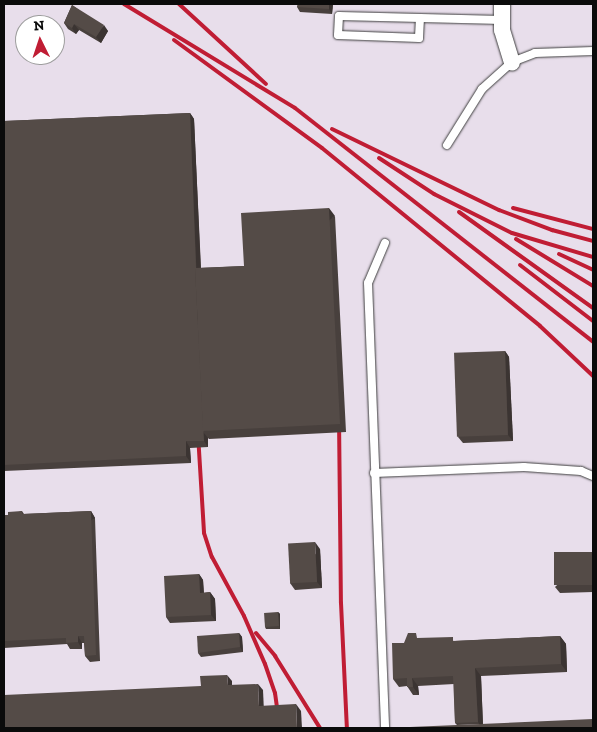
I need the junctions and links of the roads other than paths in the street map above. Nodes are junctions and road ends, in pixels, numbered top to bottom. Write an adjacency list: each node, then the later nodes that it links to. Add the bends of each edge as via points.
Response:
1 (502, 4): 3 (street)
2 (420, 18): 2 (lane, via 339,16 338,35 419,38); 3 (lane)
3 (502, 20): 5 (street)
4 (593, 51): 5 (lane, via 534,53)
5 (512, 62): 6 (lane, via 482,89)
6 (447, 146)
7 (385, 243): 8 (lane, via 368,283)
8 (374, 473): 9 (lane, via 524,467 581,471); 10 (lane)
9 (593, 476)
10 (385, 728)

